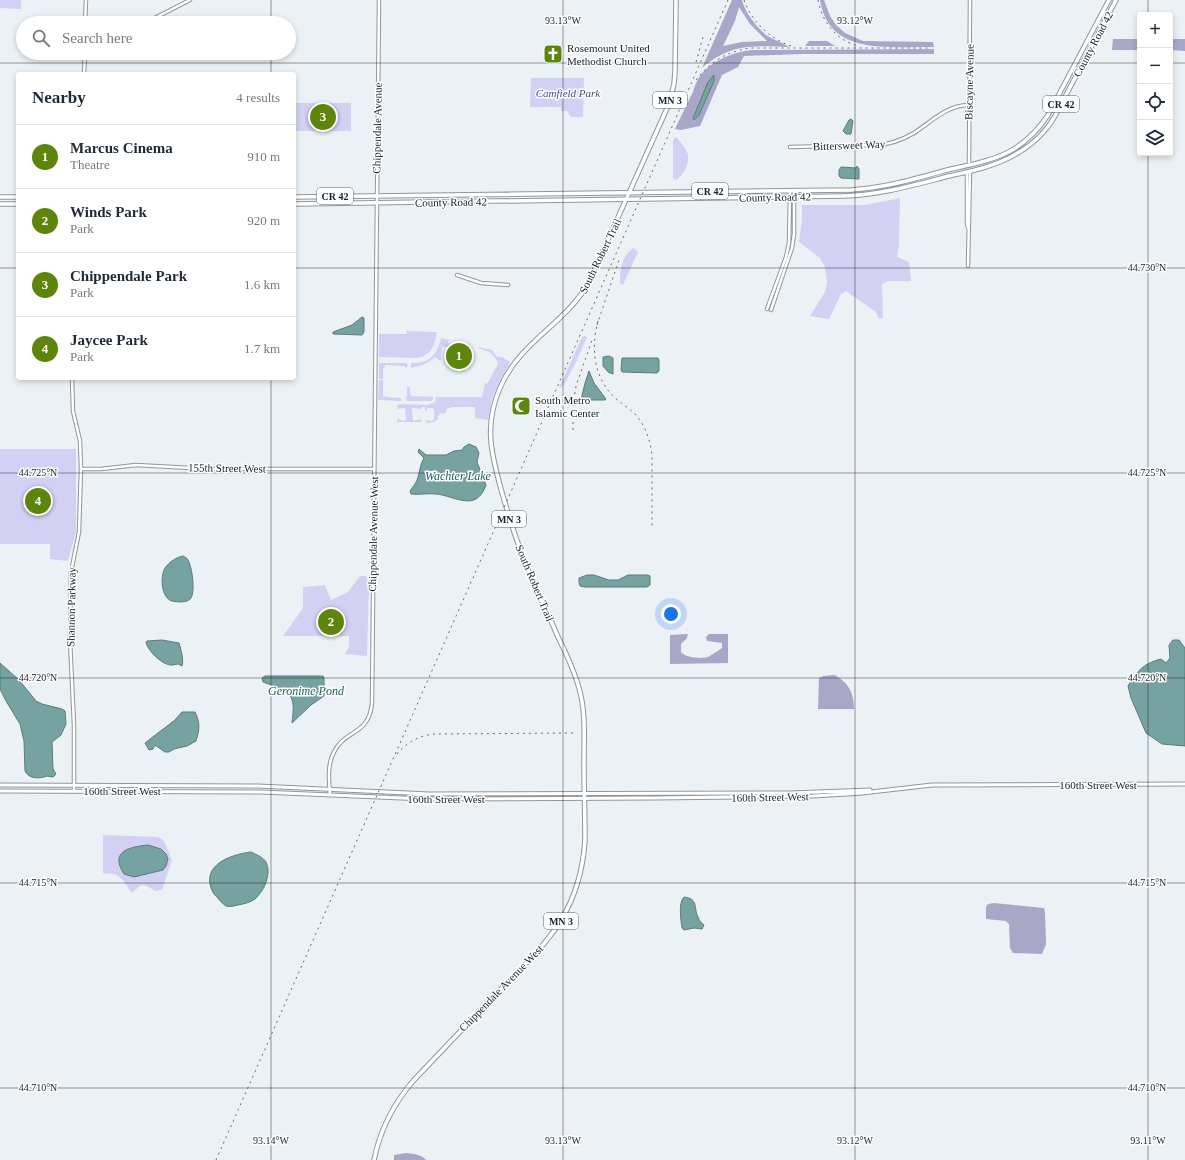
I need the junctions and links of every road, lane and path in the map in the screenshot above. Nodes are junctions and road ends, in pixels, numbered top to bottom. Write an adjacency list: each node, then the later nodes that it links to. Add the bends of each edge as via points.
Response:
1 (86, 0): 8 (street)
2 (190, 0): 9 (street)
3 (379, 0): 19 (street, Chippendale Avenue)
4 (676, 0): 17 (main road, MN 3, via 673,90)
5 (970, 0): 12 (street, Biscayne Avenue)
6 (1109, 0): 14 (main road, County Road 42 / CR 42, via 1042,124 1013,149 998,157)
7 (1116, 0): 15 (main road, County Road 42 / CR 42, via 1058,111 1045,130 1017,154 996,164)
8 (85, 16)
9 (159, 16)
10 (85, 60): 11 (street)
11 (84, 72)
12 (969, 105): 13 (street, Bittersweet Way, via 949,110 915,132 891,143); 14 (street, Biscayne Avenue)
13 (790, 147)
14 (968, 165): 16 (main road, County Road 42 / CR 42, via 879,187 857,190)
15 (968, 171): 20 (main road, County Road 42 / CR 42, via 873,194); 31 (street)
16 (792, 190): 17 (main road, County Road 42 / CR 42); 20 (street)
17 (630, 192): 18 (main road, County Road 42 / CR 42); 24 (main road, MN 3)
18 (503, 194): 19 (main road, County Road 42 / CR 42); 25 (main road, via 457,196)
19 (376, 196): 23 (main road, County Road 42 / CR 42); 26 (street, Chippendale Avenue)
20 (792, 196): 24 (main road, County Road 42 / CR 42); 34 (street, via 789,243); 35 (street, via 792,248)
21 (0, 197): 22 (main road)
22 (16, 197)
23 (296, 197)
24 (627, 198): 25 (main road, County Road 42 / CR 42); 46 (main road, South Robert Trail / MN 3, via 582,295 565,314 524,350 508,372 493,407 490,430 493,459 516,540 579,687 584,721)
25 (450, 202): 26 (main road, County Road 42 / CR 42)
26 (376, 203): 29 (main road, County Road 42 / CR 42); 30 (street, Chippendale Avenue)
27 (0, 204): 28 (main road)
28 (16, 204)
29 (296, 204)
30 (376, 256): 38 (street, Chippendale Avenue West)
31 (968, 266)
32 (457, 275): 33 (street, via 481,283)
33 (508, 286)
34 (768, 309)
35 (771, 310)
36 (72, 380): 37 (street, Shannon Parkway, via 73,411 80,441)
37 (81, 469): 38 (street, 155th Street West, via 158,465 188,469); 41 (street, Shannon Parkway, via 80,532 70,584)
38 (374, 469): 44 (street, Chippendale Avenue West, via 371,710 364,725 342,742 333,753)
39 (1185, 784): 42 (main road, 160th Street West, via 932,785)
40 (0, 785): 41 (main road, 160th Street West)
41 (74, 785): 43 (street, Shannon Parkway); 44 (main road, 160th Street West, via 258,786)
42 (891, 789): 46 (main road, 160th Street West, via 791,793); 48 (main road, 160th Street West, via 814,796)
43 (74, 790): 45 (main road, 160th Street West); 47 (main road, 160th Street West)
44 (329, 790): 46 (main road, 160th Street West, via 429,794); 47 (street, Chippendale Avenue West)
45 (0, 791)
46 (584, 793): 48 (main road, MN 3)
47 (330, 795): 48 (main road, 160th Street West, via 418,799)
48 (585, 798): 49 (main road, Chippendale Avenue West / MN 3, via 585,840 581,870 574,894 562,919 542,946 407,1088 387,1120)
49 (374, 1160)

